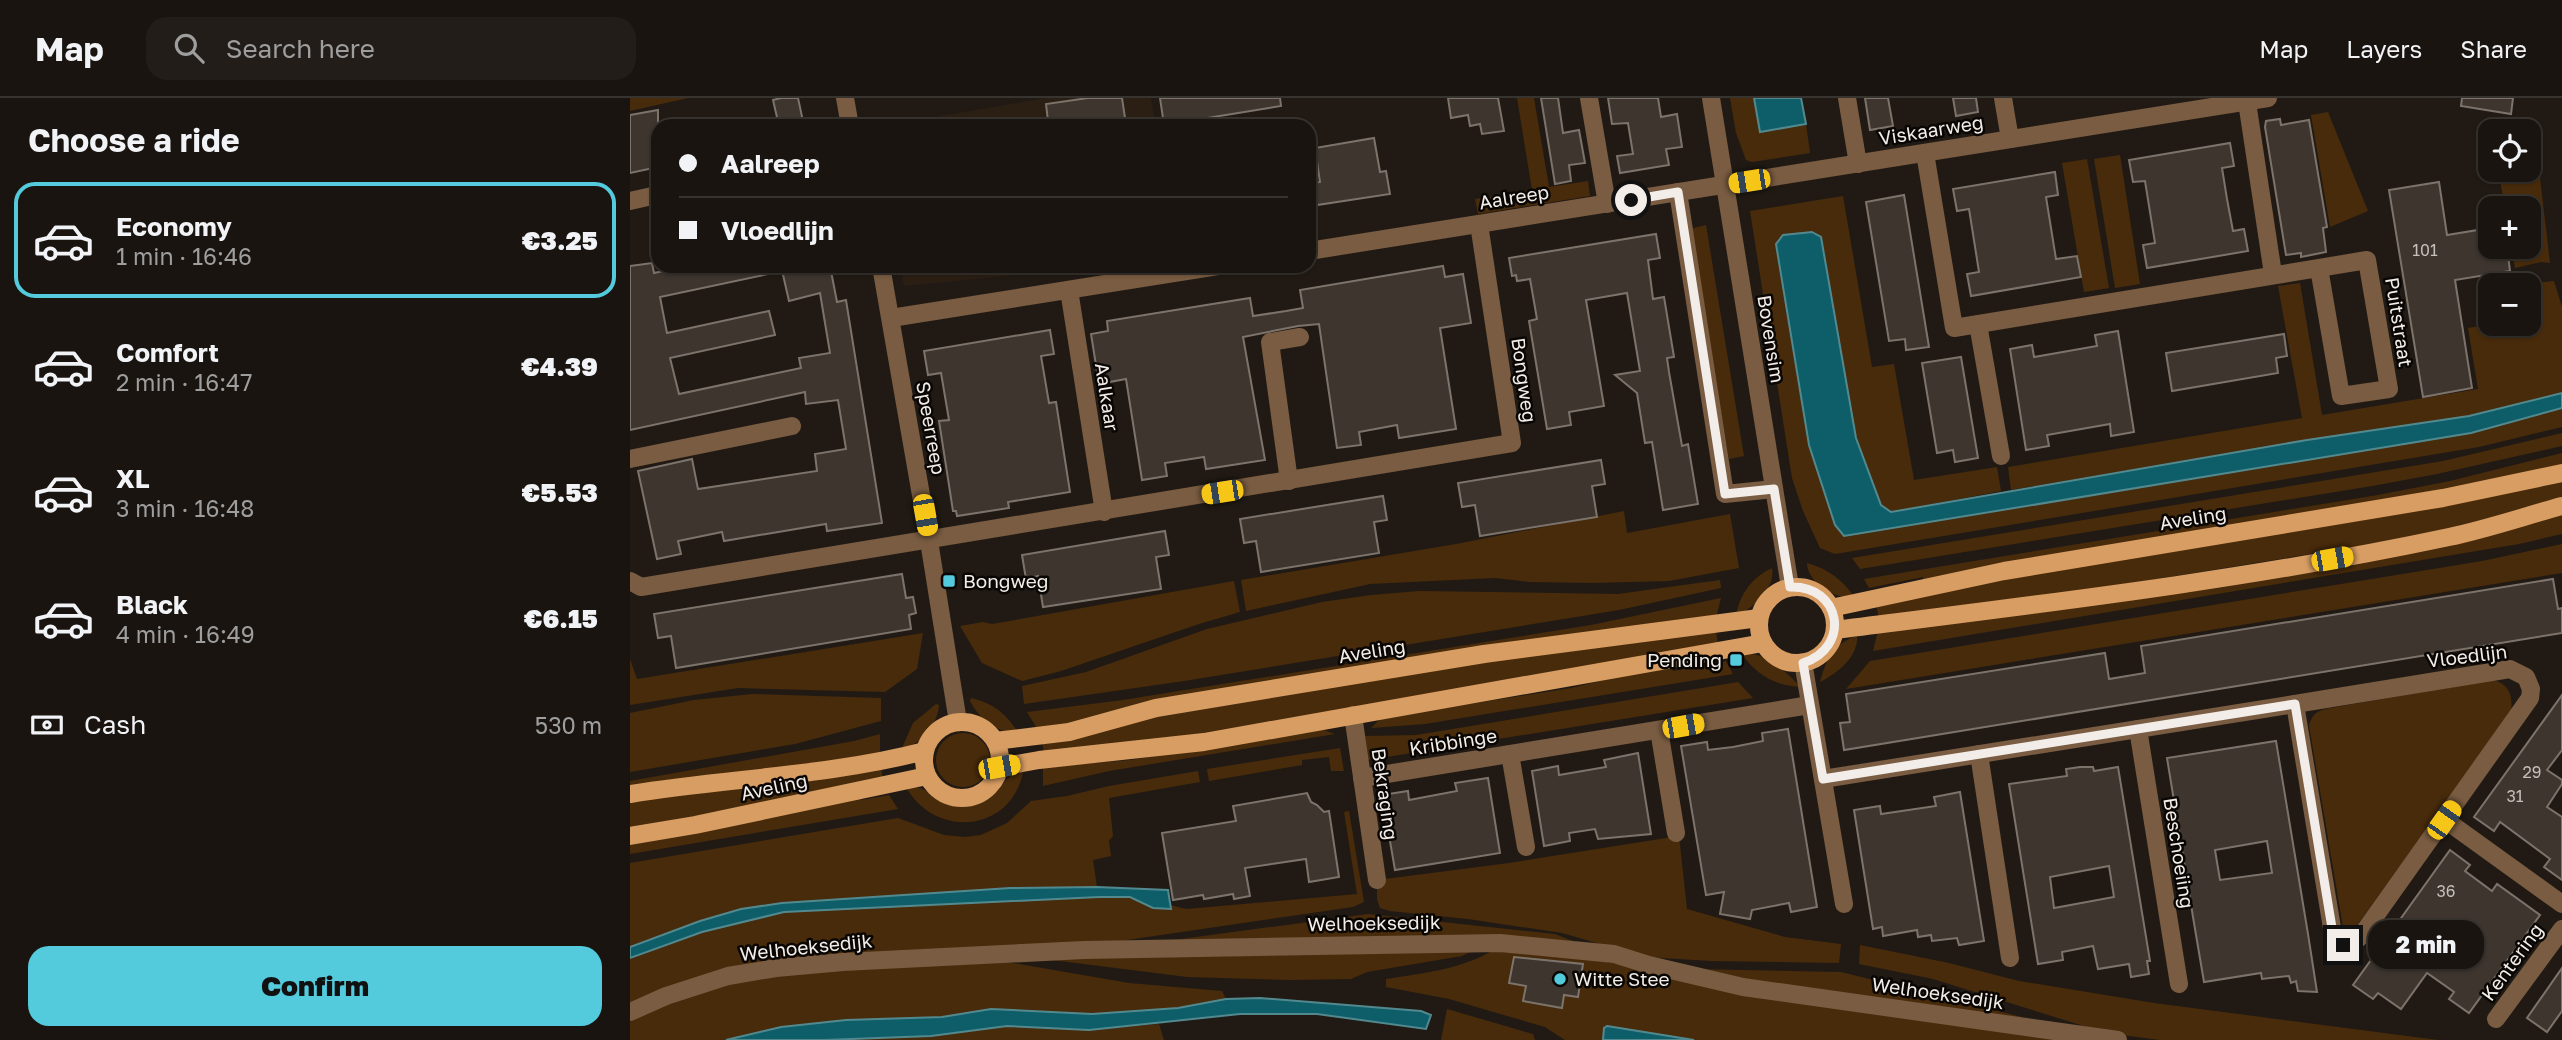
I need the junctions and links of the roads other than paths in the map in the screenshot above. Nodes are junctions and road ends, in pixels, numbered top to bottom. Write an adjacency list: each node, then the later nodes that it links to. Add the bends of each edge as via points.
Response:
1 (845, 98): 9 (street)
2 (1590, 98): 17 (street)
3 (1711, 98): 13 (street, Bovensim)
4 (1847, 98): 12 (street, Viskaarweg)
5 (2003, 98): 10 (street, Viskaarweg)
6 (2268, 98): 7 (street, Viskaarweg)
7 (2247, 102): 8 (street, Viskaarweg); 23 (street)
8 (2160, 106): 10 (street, Viskaarweg)
9 (849, 119)
10 (2010, 139): 11 (street, Viskaarweg)
11 (1925, 153): 12 (street, Viskaarweg); 26 (street, Puitstraat, via 1954,328)
12 (1858, 164): 13 (street, Viskaarweg)
13 (1725, 185): 14 (street, Aalreep); 33 (street, Bovensim)
14 (1678, 192): 17 (street, Aalreep); 33 (street, via 1725,494)
15 (651, 196): 16 (street)
16 (630, 201)
17 (1607, 204): 18 (street, Aalreep)
18 (1479, 224): 19 (street, Aalreep); 32 (street, Bongweg, via 1512,443)
19 (1316, 250)
20 (2319, 268): 20 (street, Puitstraat, via 2367,260 2389,389 2341,396); 23 (street, Puitstraat)
21 (882, 273): 25 (street, Speerreep)
22 (1175, 273): 24 (street)
23 (2273, 274): 26 (street, Puitstraat)
24 (1069, 290): 25 (street); 35 (street, Aalkaar)
25 (891, 318): 36 (street, Speerreep)
26 (1978, 324): 29 (street)
27 (1300, 337): 32 (street, via 1270,342)
28 (792, 426): 30 (street)
29 (2001, 456)
30 (630, 459)
31 (2562, 473): 39 (main road, Aveling, via 2443,498 2004,571)
32 (1289, 481): 35 (street, Bongweg)
33 (1774, 489): 38 (street, Bovensim)
34 (2562, 506): 41 (main road, via 2452,537 2285,567 2011,609)
35 (1104, 512): 36 (street, Bongweg)
36 (929, 541): 37 (street, Bongweg, via 641,587); 47 (street, Speerreep)
37 (630, 581)
38 (1790, 587): 39 (main road, via 1810,588); 40 (main road, via 1767,601)
39 (1831, 608): 41 (main road)
40 (1759, 618): 42 (main road); 50 (main road, Aveling, via 1483,654 1156,708 1069,732)
41 (1835, 630): 43 (main road, via 1821,655)
42 (1763, 643): 43 (main road, via 1780,659); 46 (main road)
43 (1803, 663): 45 (street)
44 (2295, 704): 48 (street); 59 (street, Vloedlijn, via 2510,669 2526,677 2530,698); 59 (street, Vloedlijn, via 2337,941 2343,945 2356,942)
45 (1810, 705): 49 (street, Kribbinge); 57 (street)
46 (1353, 715): 54 (main road, via 1204,742); 56 (street, Bekraging)
47 (958, 722): 50 (main road, via 979,725); 51 (main road, via 937,732)
48 (2138, 729): 53 (street); 68 (street, Beschoeiing)
49 (1659, 730): 52 (street, Kribbinge); 60 (street)
50 (995, 741): 54 (main road)
51 (925, 751): 55 (main road); 58 (main road, Aveling, via 835,769)
52 (1510, 754): 56 (street, Kribbinge); 62 (street, Kribbinge)
53 (1979, 754): 57 (street); 67 (street)
54 (999, 767): 55 (main road, via 990,787 963,799 942,793)
55 (927, 776): 61 (main road, Aveling)
56 (1362, 778): 63 (street, Bekraging)
57 (1823, 779): 64 (street)
58 (630, 794)
59 (2444, 820): 65 (street)
60 (1676, 833)
61 (630, 836)
62 (1526, 847)
63 (1377, 880)
64 (1844, 904)
65 (2562, 904)
66 (2562, 929): 70 (street, Kentering)
67 (2010, 958)
68 (2179, 984)
69 (630, 1012): 71 (street, Welhoeksedijk, via 729,976 843,962 1084,950 1500,943 1614,954 1743,987)
70 (2496, 1019)
71 (2118, 1040)

